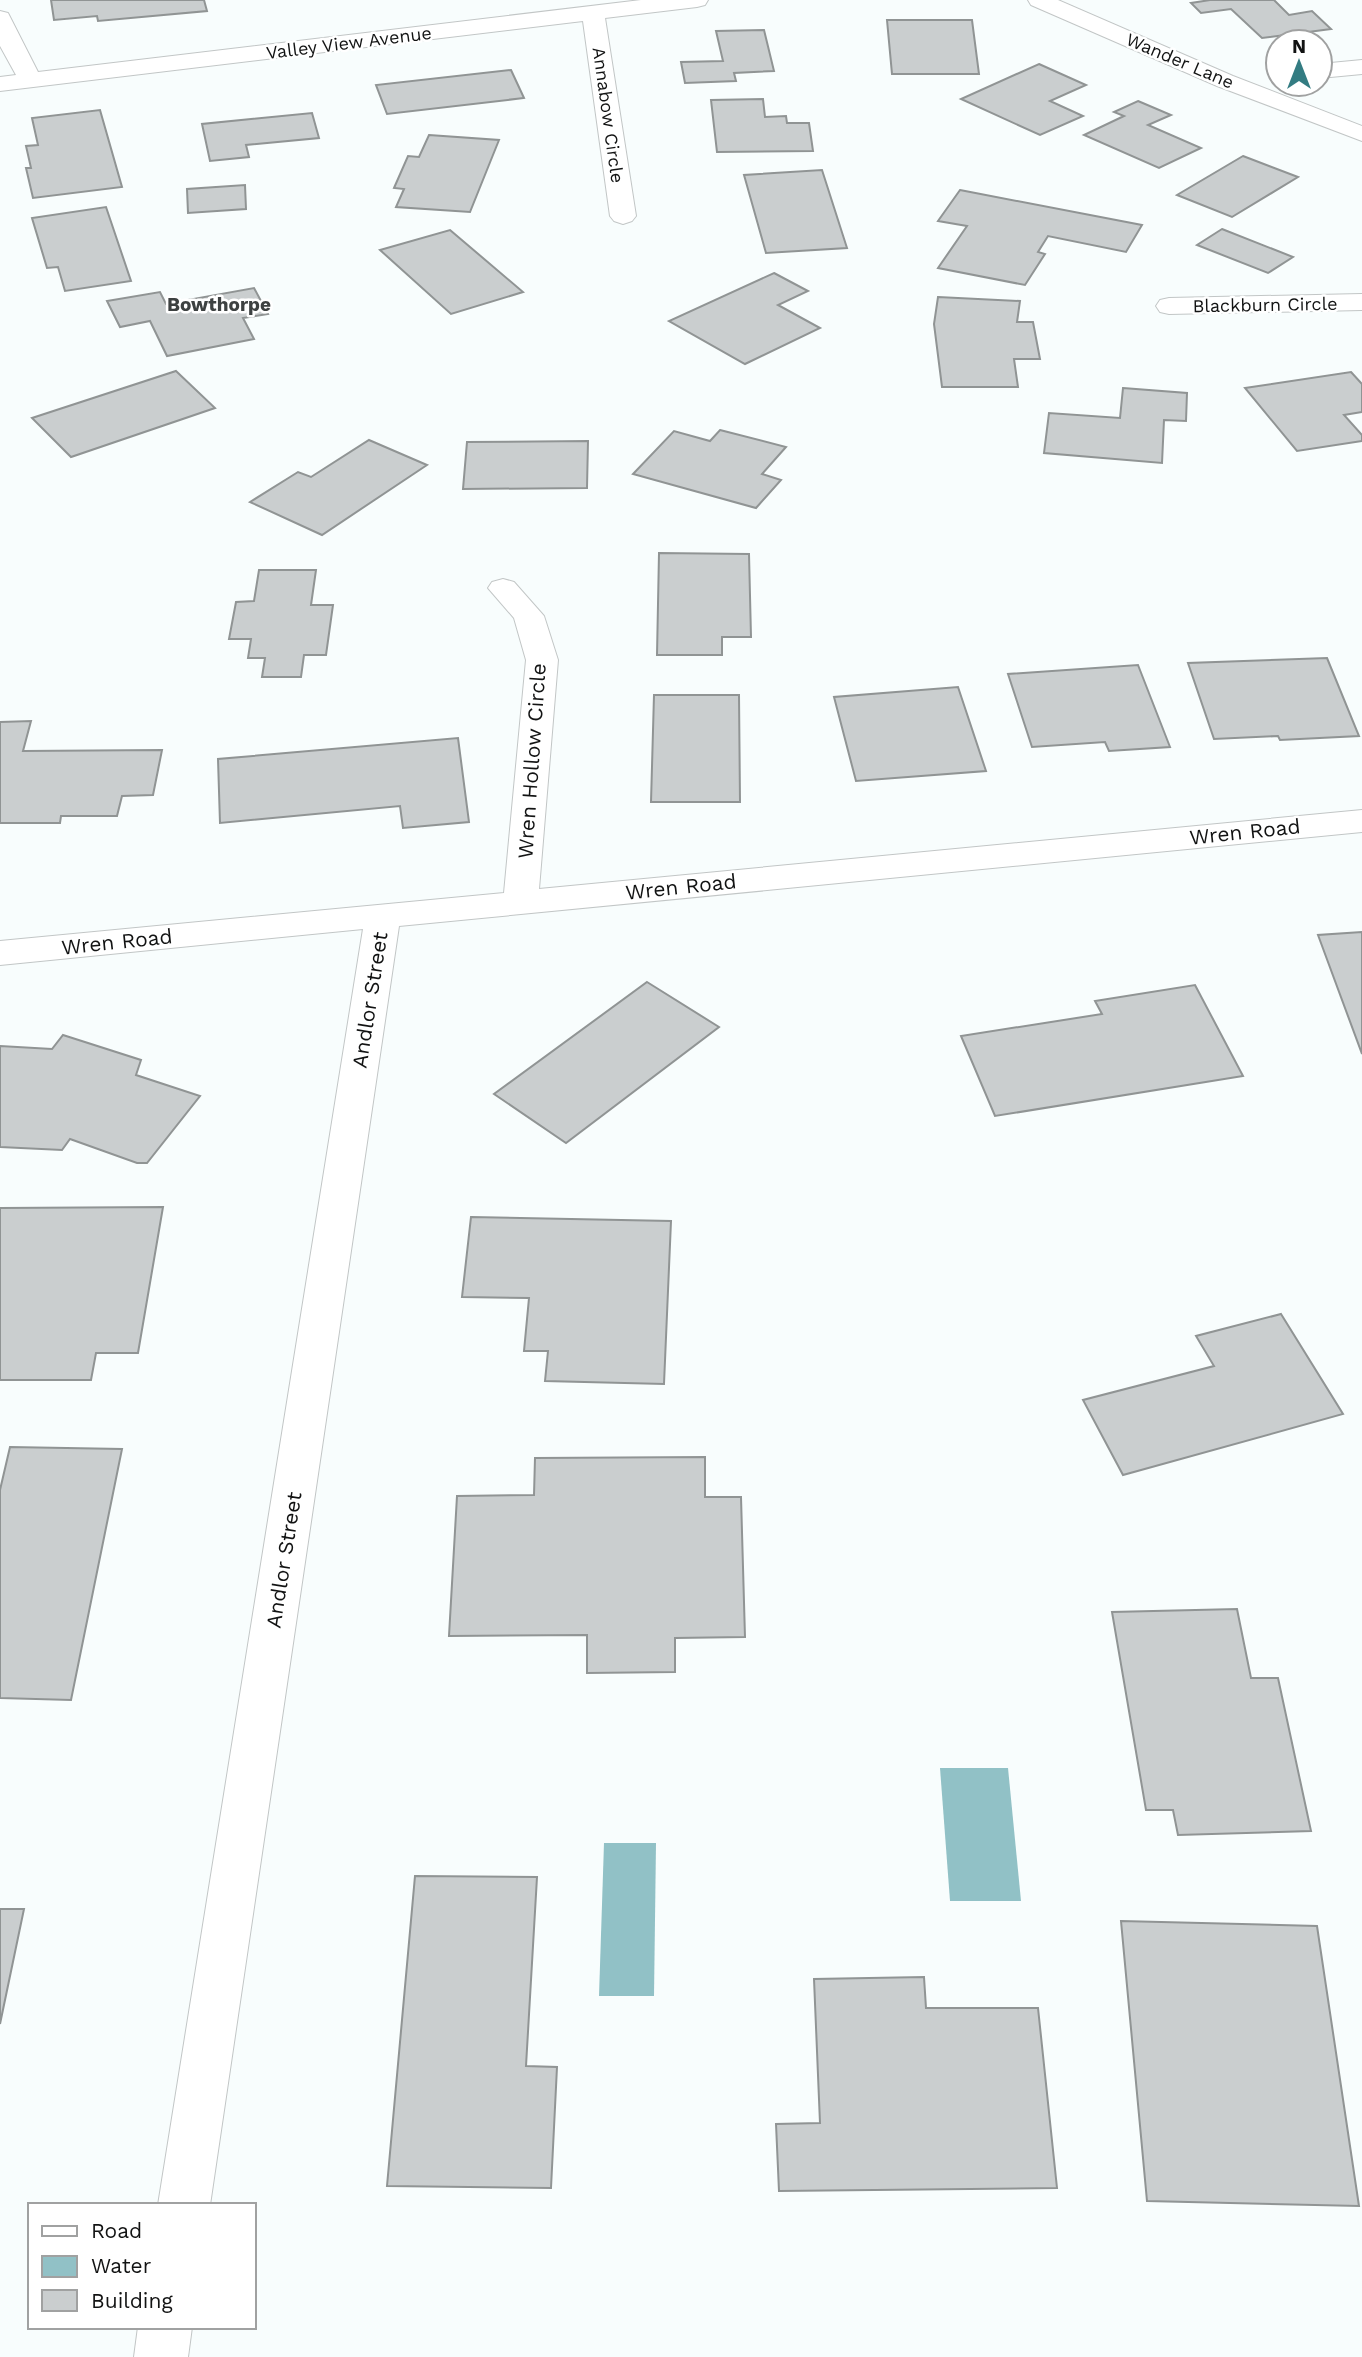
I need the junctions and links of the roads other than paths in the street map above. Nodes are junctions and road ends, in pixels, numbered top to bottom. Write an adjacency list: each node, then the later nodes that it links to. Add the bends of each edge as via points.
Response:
1 (697, 0): 3 (street, Valley View Avenue)
2 (1039, 0): 9 (street, Wander Lane)
3 (593, 14): 8 (street, Valley View Avenue); 12 (street, Annabow Circle)
4 (0, 18): 8 (street)
5 (1362, 67): 6 (street)
6 (1334, 70)
7 (1264, 77): 9 (street)
8 (30, 80): 10 (street, Valley View Avenue)
9 (1225, 81): 11 (street, Wander Lane)
10 (0, 83)
11 (1362, 134)
12 (623, 216)
13 (1362, 302): 14 (street, Blackburn Circle)
14 (1169, 306)
15 (503, 588): 17 (street, Wren Hollow Circle, via 529,616 542,660)
16 (1362, 821): 17 (street, Wren Road)
17 (520, 903): 18 (street, Wren Road)
18 (383, 916): 19 (street, Wren Road); 20 (street, Andlor Street)
19 (0, 953)
20 (184, 2203)
21 (165, 2329): 22 (street)
22 (161, 2357)

